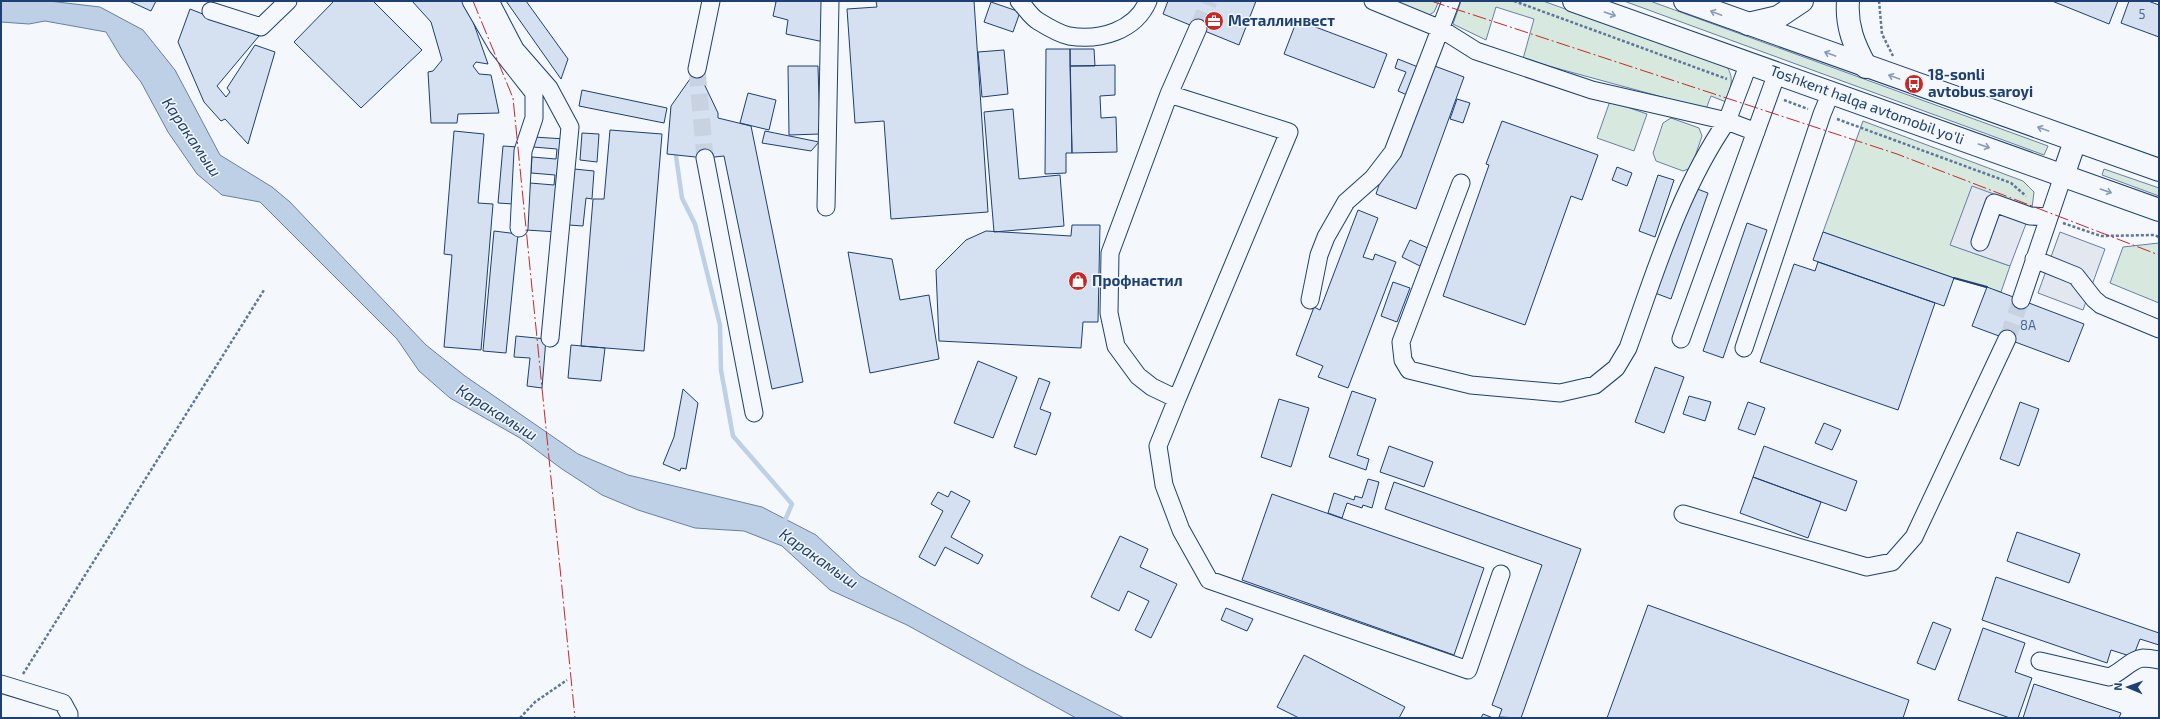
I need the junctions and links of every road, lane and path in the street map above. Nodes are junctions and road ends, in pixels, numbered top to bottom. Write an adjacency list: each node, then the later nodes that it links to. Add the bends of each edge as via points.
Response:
1 (288, 1): 15 (lane, via 261,27)
2 (471, 1): 36 (lane, via 497,46 534,93 534,118 523,151)
3 (490, 1): 45 (lane, via 515,49 549,88 570,127)
4 (710, 1): 22 (lane)
5 (830, 1): 33 (lane)
6 (1019, 1): 7 (lane, via 1037,21 1068,36 1098,36 1126,28 1144,10)
7 (1148, 1)
8 (1373, 1): 18 (lane)
9 (1451, 1): 18 (lane)
10 (1574, 1): 20 (main road, Toshkent halqa avtomobil yo'li, one-way to 20)
11 (1685, 1): 16 (main road, one-way to 11)
12 (1802, 1): 16 (main road, via 1778,17)
13 (1848, 1): 21 (main road, via 1850,32)
14 (1879, 1): 19 (path, via 1882,34 1893,56)
15 (212, 11)
16 (1748, 24): 21 (main road, one-way to 16)
17 (1198, 28): 25 (lane)
18 (1441, 29): 26 (lane, via 1476,51 1592,90); 42 (lane, via 1393,152 1372,178 1346,202 1326,237 1319,255)
19 (1899, 61)
20 (1749, 63): 23 (main road, Toshkent halqa avtomobil yo'li); 26 (lane)
21 (1866, 67): 28 (main road, one-way to 21)
22 (697, 70)
23 (1777, 73): 24 (main road, Toshkent halqa avtomobil yo'li); 27 (lane)
24 (1831, 92): 31 (main road, Toshkent halqa avtomobil yo'li, one-way to 31); 48 (lane)
25 (1169, 94): 49 (lane, via 1110,253 1109,313 1116,346 1138,376 1152,387); 49 (lane, via 1289,132)
26 (1727, 121): 27 (lane); 32 (lane, via 1706,151 1683,198 1628,348 1616,368 1594,385 1560,392 1471,385 1409,370 1403,360 1401,342)
27 (1756, 132): 46 (lane)
28 (2075, 141): 30 (main road); 31 (main road)
29 (705, 158): 50 (lane)
30 (2159, 170)
31 (2063, 176): 34 (main road, Toshkent halqa avtomobil yo'li, one-way to 34); 35 (lane)
32 (1461, 183)
33 (826, 207)
34 (2159, 210)
35 (2048, 217): 39 (lane, via 2030,216 1994,203); 40 (lane)
36 (519, 228)
37 (2100, 236): 38 (path)
38 (2159, 237)
39 (1980, 242)
40 (2034, 259): 43 (lane); 44 (lane, via 2076,276 2101,305)
41 (264, 290): 56 (path)
42 (1310, 300)
43 (2021, 300)
44 (2159, 330)
45 (550, 338)
46 (1681, 339)
47 (2007, 339): 51 (lane, via 1914,537 1892,562 1867,567)
48 (1744, 348)
49 (1177, 399): 52 (lane, via 1158,446 1164,485 1180,530 1209,580 1468,670)
50 (754, 413)
51 (1683, 514)
52 (1501, 574)
53 (2159, 660): 54 (lane, via 2142,658 2109,677)
54 (2040, 661)
55 (567, 680): 58 (path, via 535,702)
56 (7, 687): 57 (lane, via 63,703 70,714)
57 (69, 718)
58 (520, 718)

